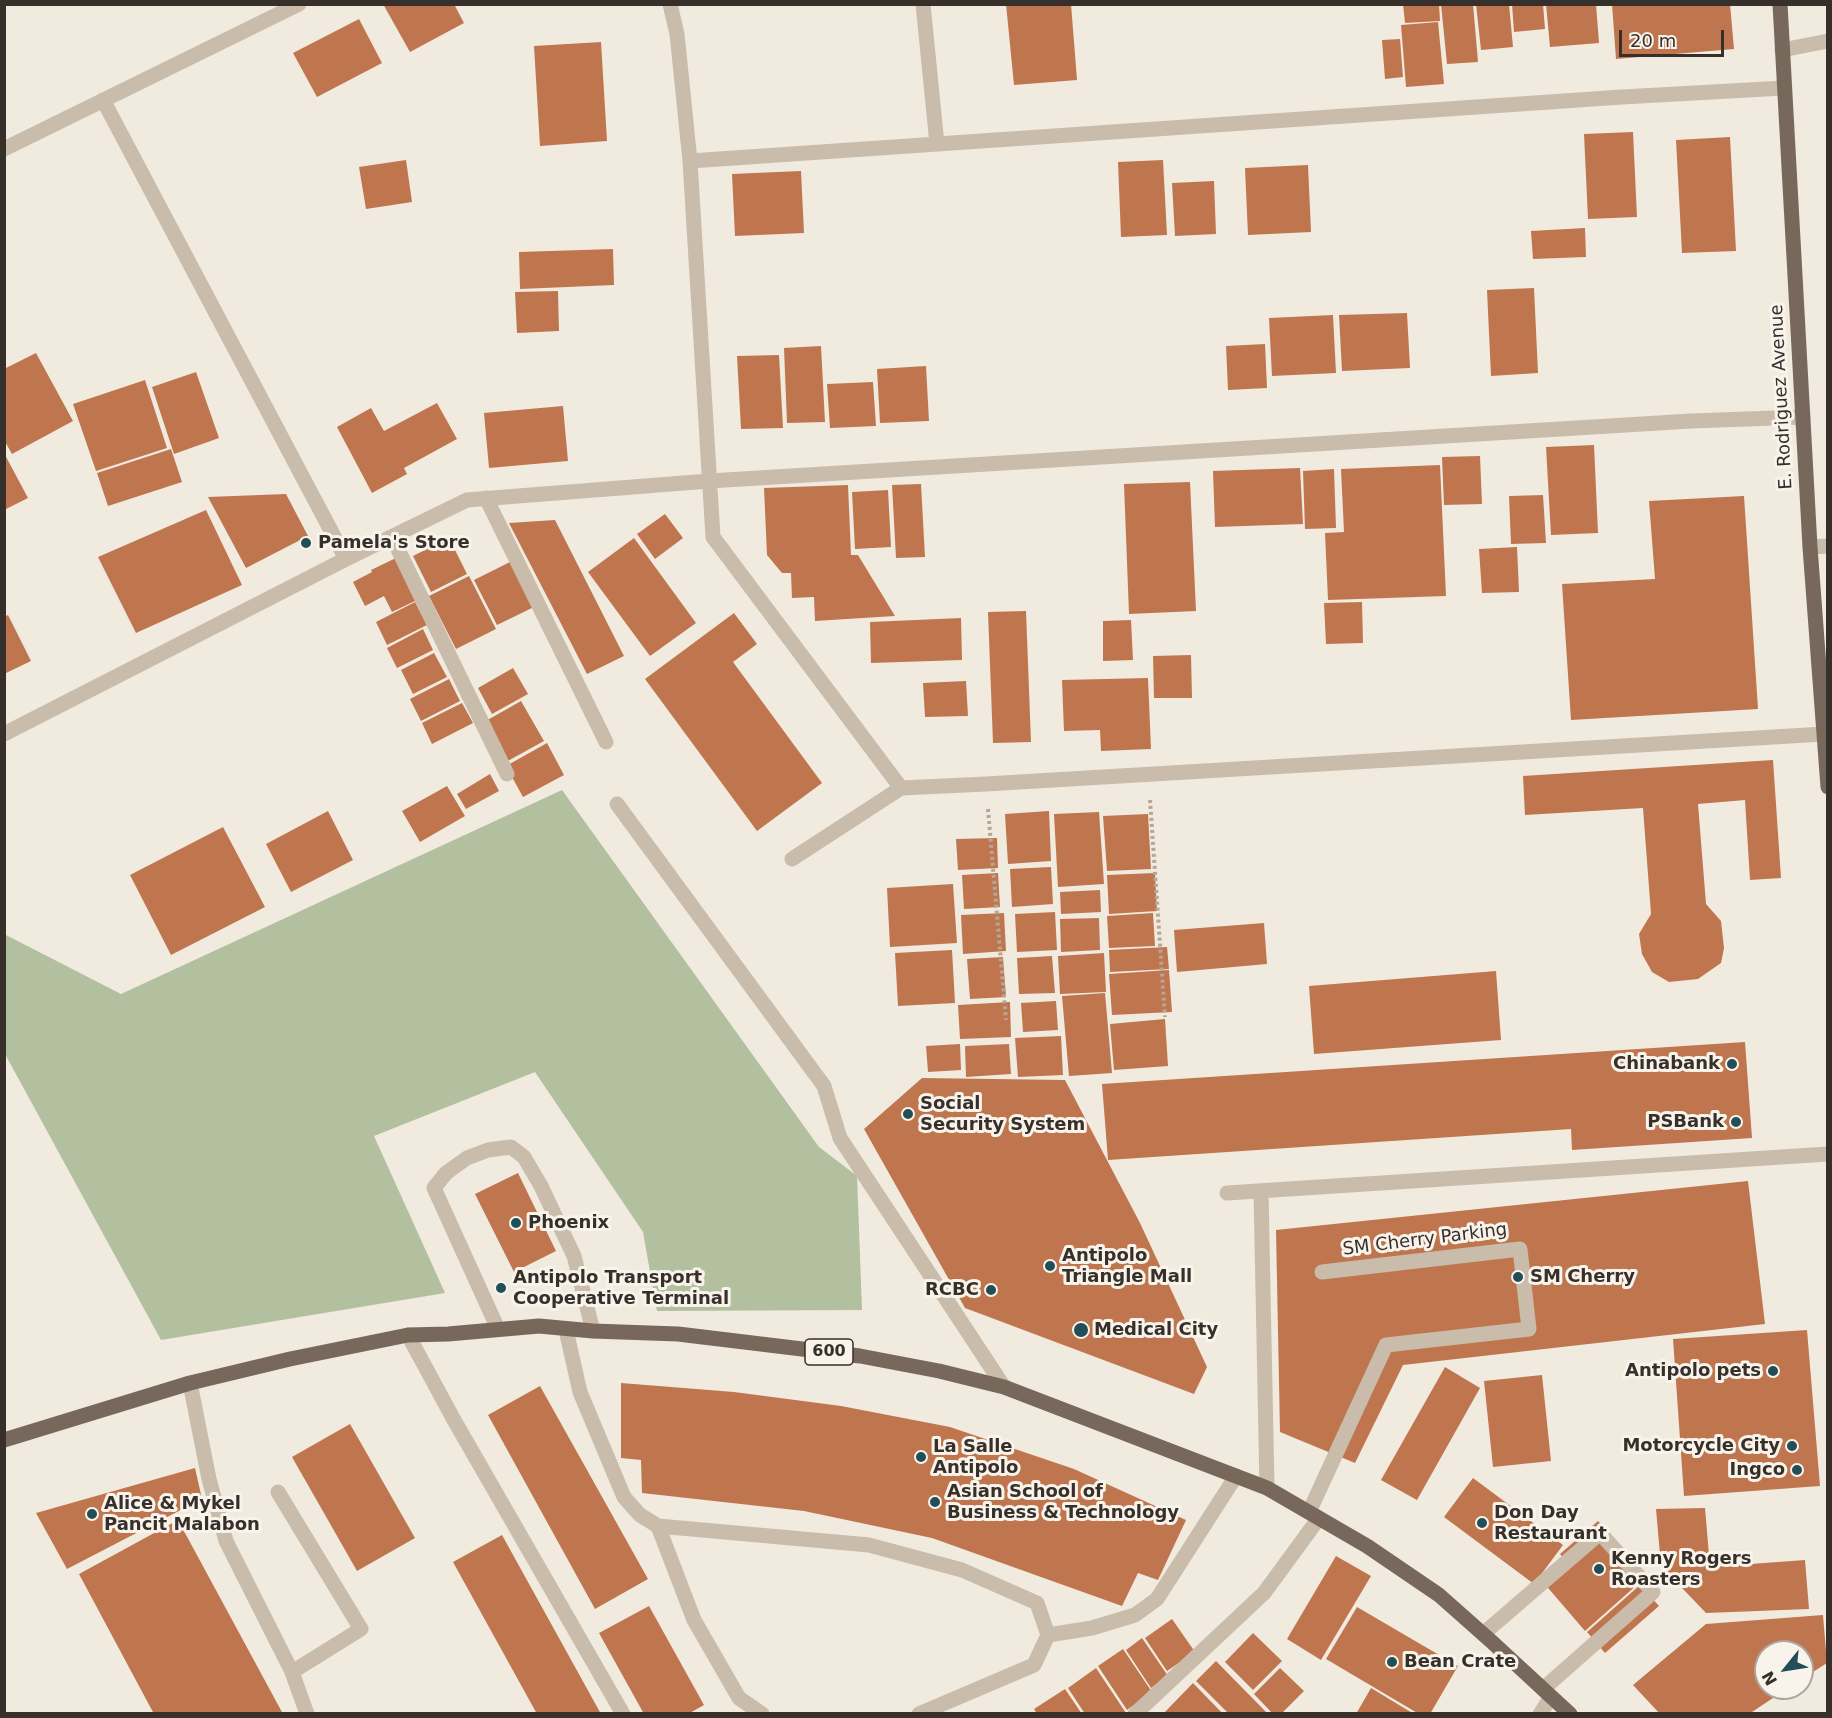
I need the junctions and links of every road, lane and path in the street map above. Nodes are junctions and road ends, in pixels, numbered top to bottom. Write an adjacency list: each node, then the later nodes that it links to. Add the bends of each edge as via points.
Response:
1 (299, 4): 8 (street)
2 (670, 4): 11 (street, via 677,34)
3 (923, 4): 9 (street)
4 (1780, 4): 6 (main road, E. Rodriguez Avenue)
5 (1827, 41): 6 (street)
6 (1782, 50): 7 (main road, E. Rodriguez Avenue)
7 (1784, 88): 9 (street); 12 (main road, E. Rodriguez Avenue)
8 (104, 100): 10 (street); 18 (street)
9 (937, 144): 11 (street)
10 (4, 150)
11 (690, 161): 13 (street)
12 (1803, 417): 13 (street); 17 (main road, E. Rodriguez Avenue)
13 (709, 481): 14 (street); 26 (street, via 713,537)
14 (486, 498): 15 (street, via 467,500); 21 (street)
15 (392, 537): 18 (street); 22 (street)
16 (1827, 546): 17 (street)
17 (1810, 547): 20 (main road, E. Rodriguez Avenue)
18 (346, 559): 19 (street)
19 (4, 734)
20 (1824, 734): 23 (street); 25 (main road, E. Rodriguez Avenue)
21 (606, 742)
22 (507, 774)
23 (1148, 774): 24 (street); 29 (path)
24 (987, 784): 26 (street); 30 (path)
25 (1827, 787)
26 (901, 788): 28 (street)
27 (617, 804): 40 (street, via 824,1086 840,1138)
28 (792, 859)
29 (1165, 1017)
30 (1006, 1020)
31 (1827, 1154): 32 (street)
32 (1262, 1191): 33 (street); 43 (street)
33 (1227, 1193)
34 (1322, 1272): 45 (street, SM Cherry Parking, via 1520,1249 1529,1329 1386,1345)
35 (498, 1329): 36 (main road, 600, via 538,1326); 37 (street, via 434,1188 467,1158 488,1150 511,1148 524,1157 541,1186 574,1256); 38 (main road, 600)
36 (566, 1330): 37 (main road, 600); 46 (street, via 580,1392 624,1497 640,1515)
37 (593, 1331): 40 (main road, 600, via 678,1334 860,1356)
38 (408, 1335): 39 (main road, 600); 52 (street)
39 (190, 1383): 41 (main road, 600); 49 (street, via 226,1541)
40 (1004, 1387): 42 (main road, 600)
41 (4, 1440)
42 (1236, 1476): 43 (main road, 600); 48 (street, via 1157,1599 1135,1615 1092,1628)
43 (1267, 1488): 45 (main road, 600)
44 (278, 1492): 49 (street, via 361,1629)
45 (1314, 1515): 47 (main road, 600, via 1439,1595); 55 (street, via 1264,1593)
46 (658, 1526): 48 (street, via 869,1545 962,1570 1037,1603); 53 (street, via 694,1620 739,1698)
47 (1483, 1634): 50 (main road, 600); 50 (street, via 1600,1533 1653,1592)
48 (1048, 1635): 54 (street, via 1034,1665)
49 (292, 1672): 51 (street)
50 (1547, 1693): 56 (street); 57 (main road, 600)
51 (307, 1713)
52 (623, 1713)
53 (762, 1713)
54 (919, 1713)
55 (1136, 1713)
56 (1540, 1713)
57 (1570, 1713)

